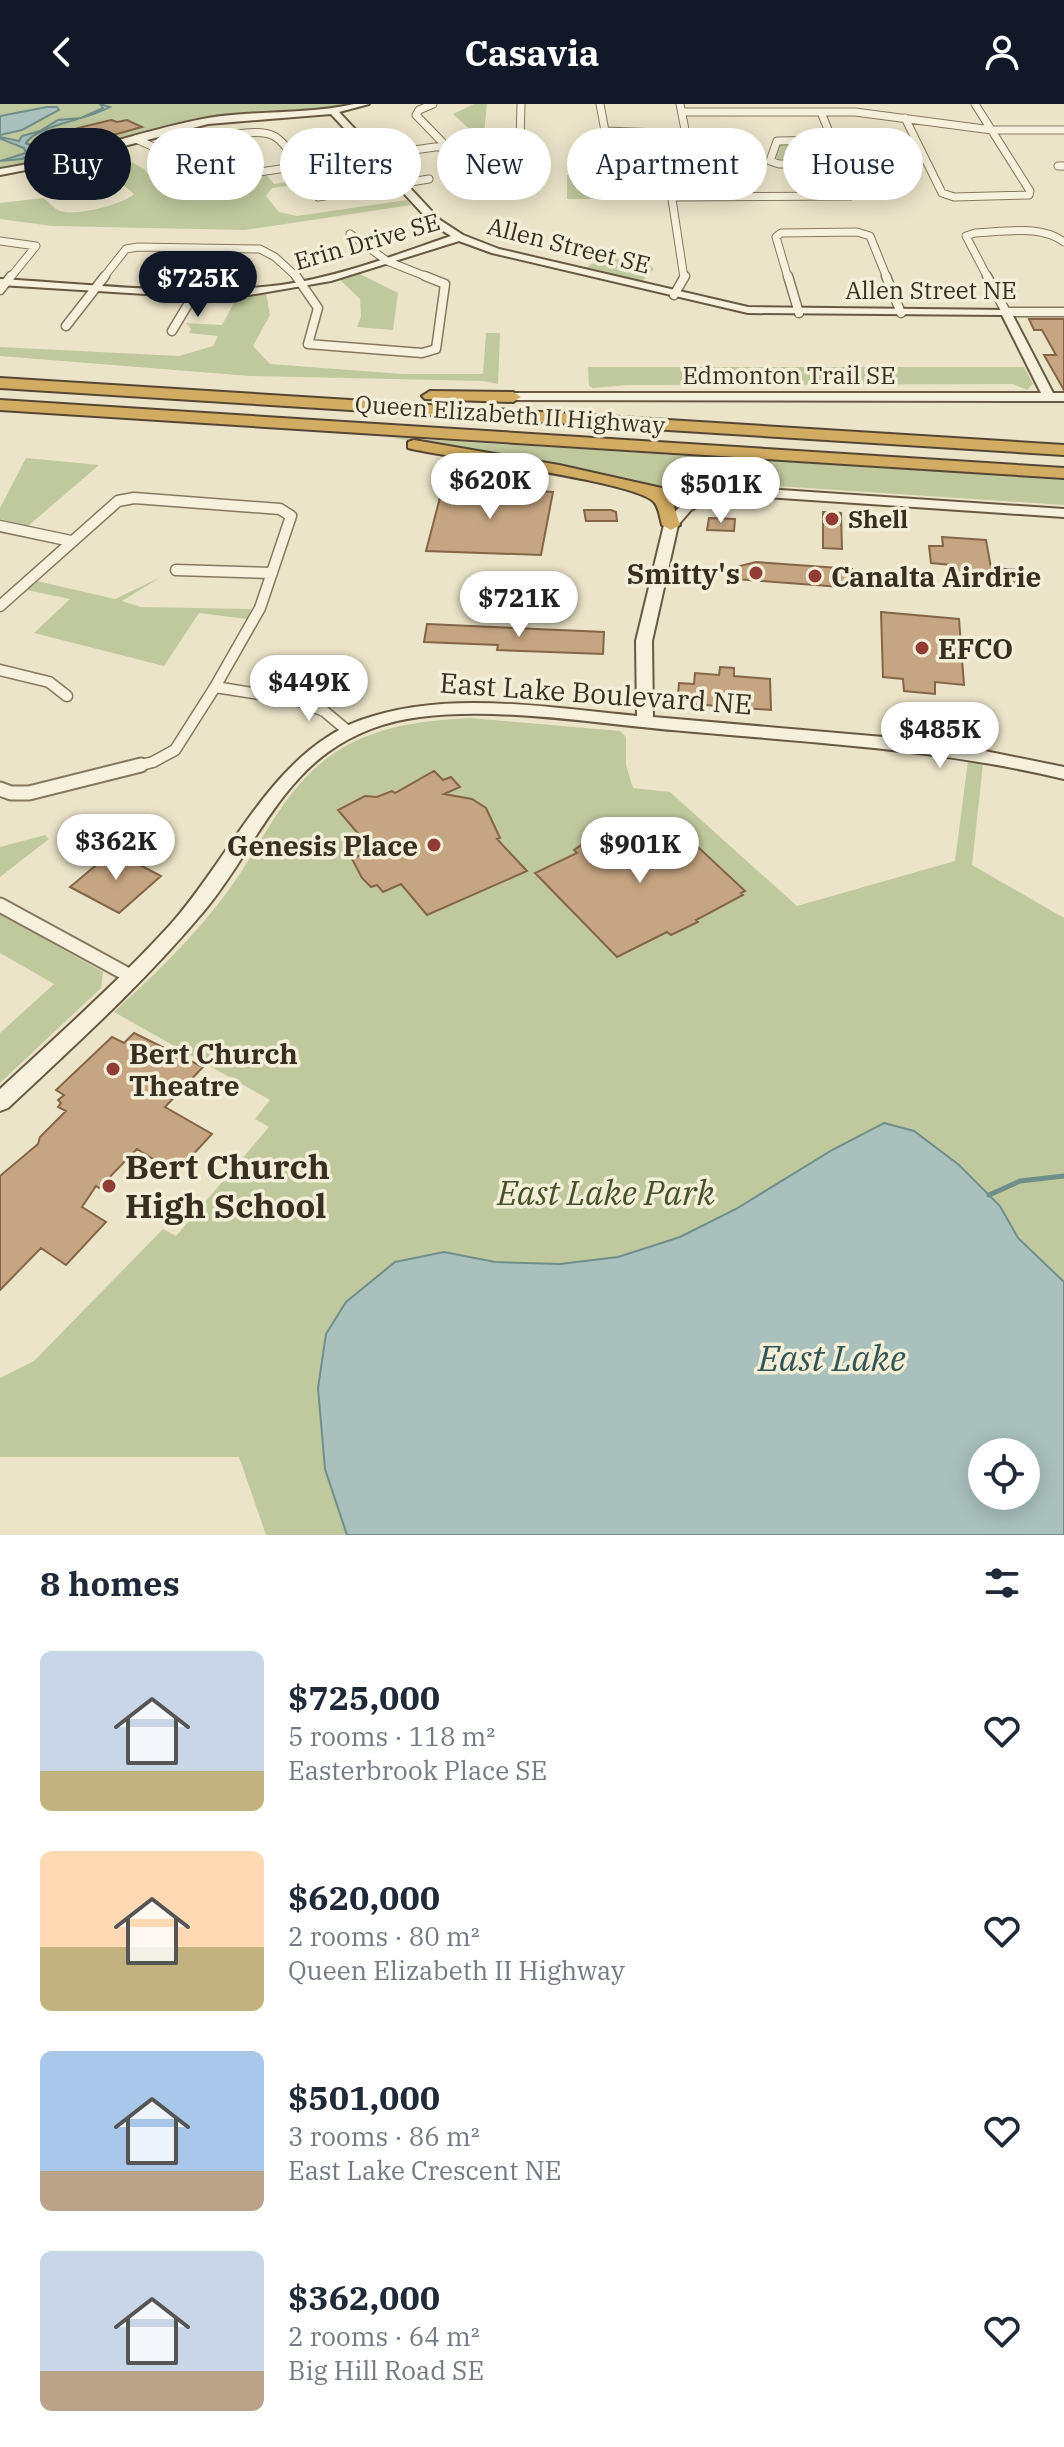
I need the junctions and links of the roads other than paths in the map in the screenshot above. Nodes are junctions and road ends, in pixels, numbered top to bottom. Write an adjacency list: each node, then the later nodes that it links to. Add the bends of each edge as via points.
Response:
1 (365, 104): 8 (street)
2 (433, 104): 20 (street, via 416,115)
3 (521, 104): 13 (street)
4 (600, 104): 14 (street)
5 (762, 104): 9 (street)
6 (975, 104): 17 (street)
7 (681, 108): 9 (street); 15 (street)
8 (333, 111): 12 (street, Allen Street SE); 21 (street, via 225,119)
9 (765, 112): 10 (street)
10 (821, 112): 11 (street); 16 (street)
11 (905, 118): 17 (street); 17 (street, via 944,194 1029,195)
12 (348, 128)
13 (520, 128)
14 (604, 128)
15 (686, 128)
16 (828, 128)
17 (992, 130): 18 (street)
18 (1064, 130)
19 (264, 135): 25 (street)
20 (437, 137)
21 (136, 139): 22 (street); 24 (street)
22 (131, 140)
23 (783, 141): 26 (street, via 777,141 770,161)
24 (147, 144)
25 (280, 145)
26 (783, 164)
27 (24, 167): 28 (street)
28 (0, 172)
29 (429, 179): 30 (street)
30 (421, 181)
31 (415, 200): 34 (street, Allen Street SE)
32 (674, 200): 42 (street, via 686,275)
33 (350, 234): 37 (street)
34 (459, 237): 37 (street, Erin Drive SE); 42 (street, Allen Street SE, via 504,254)
35 (0, 241): 39 (street, via 36,246)
36 (1064, 242): 43 (street, via 1044,232 967,235)
37 (387, 261): 38 (street, Erin Drive SE); 38 (street, via 446,286 439,346 432,351 308,344 318,310)
38 (302, 284): 40 (street, via 264,249 138,247 123,251); 41 (street, Erin Drive SE)
39 (2, 285): 40 (street, Erin Drive SE)
40 (96, 286): 41 (street, Erin Drive SE); 47 (street)
41 (196, 291): 48 (street)
42 (674, 295): 45 (street, Allen Street SE, via 724,307)
43 (1006, 312): 44 (street, Allen Street NE); 46 (street, Allen Street NE); 52 (street)
44 (1064, 312)
45 (799, 313): 46 (street, Allen Street NE); 46 (street, via 776,237 781,233 870,236)
46 (901, 313)
47 (66, 326)
48 (172, 331)
49 (0, 383): 50 (highway, Queen Elizabeth II Highway)
50 (190, 394): 51 (highway); 56 (highway, Queen Elizabeth II Highway)
51 (513, 397): 52 (street, Edmonton Trail SE)
52 (1049, 397): 53 (street, Edmonton Trail SE)
53 (1064, 397)
54 (0, 405): 55 (highway, Queen Elizabeth II Highway)
55 (142, 415): 57 (highway, Queen Elizabeth II Highway); 58 (highway, via 413,445)
56 (1064, 450)
57 (1064, 473)
58 (626, 483): 59 (highway); 61 (highway, via 659,496)
59 (700, 498): 60 (street, via 750,492); 61 (street, via 681,510)
60 (1064, 513)
61 (671, 525): 70 (street, via 644,641)
62 (0, 526): 63 (street)
63 (71, 541): 65 (street, via 114,503 128,498 280,509 291,519); 66 (street)
64 (176, 570): 65 (street)
65 (272, 573): 68 (street, via 260,608)
66 (0, 606)
67 (0, 670): 69 (street, via 49,682)
68 (215, 687): 71 (street, via 310,704); 73 (street, via 181,744 160,759 29,793)
69 (67, 696)
70 (645, 722): 71 (street, East Lake Boulevard NE, via 457,709 411,712); 72 (street, East Lake Boulevard NE, via 894,743)
71 (349, 732): 75 (street, East Lake Boulevard NE, via 321,748 291,776 201,902)
72 (1064, 773)
73 (0, 789)
74 (0, 905): 75 (street)
75 (132, 977): 76 (street, East Lake Boulevard NE)
76 (0, 1102)

